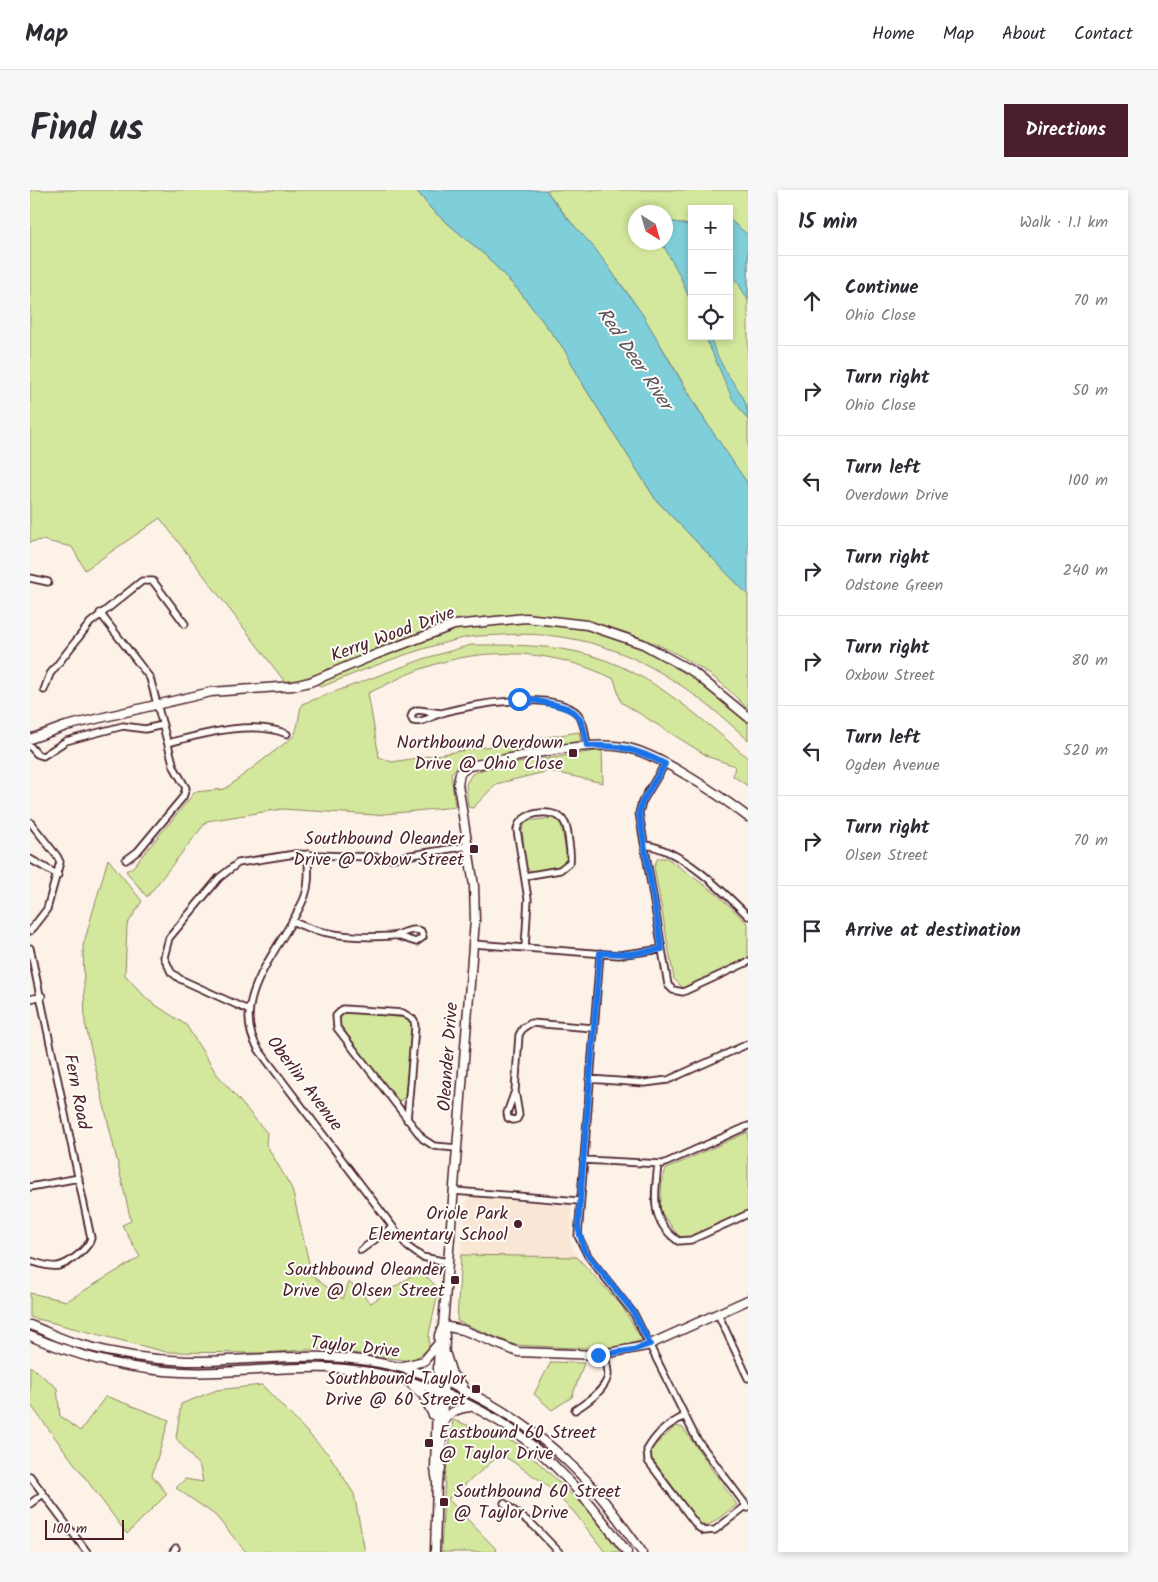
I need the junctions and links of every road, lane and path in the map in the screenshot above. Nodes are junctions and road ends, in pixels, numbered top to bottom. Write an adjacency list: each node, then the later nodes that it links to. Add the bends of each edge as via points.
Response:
1 (30, 578): 2 (street)
2 (48, 582)
3 (100, 613): 4 (street, via 142,581 148,580 155,584); 5 (street, via 50,674); 6 (street, via 149,676)
4 (185, 624)
5 (44, 690)
6 (158, 706): 8 (street, Kerry Wood Drive, via 211,692 310,682 454,625 526,618 588,625 643,644 692,671); 9 (street); 11 (street, Kerry Wood Drive, via 66,726)
7 (442, 713): 14 (street, via 522,699 562,706 580,717)
8 (748, 717)
9 (163, 725): 12 (street); 13 (street, via 145,729 123,726 66,741 43,756)
10 (287, 734): 12 (street, via 274,728 259,728 209,732)
11 (30, 739)
12 (168, 743): 22 (street, via 174,767 186,788 185,794 138,851)
13 (30, 746)
14 (587, 746): 15 (street, via 623,747 643,752); 19 (street, Oleander Drive, via 469,766 460,773 458,791)
15 (665, 764): 16 (street); 18 (street, via 640,808)
16 (748, 817)
17 (30, 822): 23 (street, via 59,858)
18 (645, 844): 25 (street, via 656,846 696,869); 32 (street)
19 (468, 846): 20 (street, via 384,858); 29 (street, Oleander Drive, via 475,900)
20 (308, 854): 26 (street, Oberlin Avenue, via 307,888); 37 (street, via 251,860 233,866 215,882 169,938 165,961 175,976)
21 (30, 859): 23 (street)
22 (126, 860)
23 (58, 875): 27 (street, via 47,909)
24 (525, 876): 24 (street, via 560,870 570,862 566,827 558,816 548,813 530,816 518,824); 31 (street, via 528,899)
25 (748, 916)
26 (292, 921): 28 (street, via 320,932); 37 (street, Oberlin Avenue, via 255,989)
27 (30, 931)
28 (397, 936)
29 (473, 944): 31 (street); 44 (street, Oleander Drive)
30 (30, 948): 35 (street, Fern Road)
31 (525, 948): 33 (street)
32 (662, 949): 33 (street, via 630,954); 34 (street, via 668,985 680,992)
33 (600, 953): 38 (street)
34 (748, 962)
35 (42, 996): 36 (street); 47 (street, Fern Road)
36 (30, 999)
37 (248, 1010): 52 (street, Oberlin Avenue, via 249,1028 256,1045)
38 (594, 1028): 40 (street); 41 (street, via 531,1023 525,1026 519,1035)
39 (748, 1044): 40 (street, via 668,1080 645,1083)
40 (589, 1079): 45 (street)
41 (515, 1091)
42 (407, 1120): 42 (street, via 414,1020 403,1013 340,1010 335,1020 337,1028); 44 (street, via 427,1143)
43 (748, 1126): 46 (street, via 673,1161)
44 (457, 1148): 49 (street, Oleander Drive)
45 (583, 1160): 46 (street); 50 (street)
46 (658, 1164): 51 (street, via 655,1209 678,1241 691,1240)
47 (79, 1178): 48 (street); 54 (street, Fern Road, via 90,1242 59,1266)
48 (30, 1187)
49 (454, 1191): 50 (street); 55 (street, Oleander Drive)
50 (579, 1201): 62 (street, via 581,1244 632,1310)
51 (748, 1214)
52 (392, 1227): 53 (street); 55 (street, Oberlin Avenue, via 415,1254)
53 (361, 1250)
54 (30, 1261)
55 (448, 1262): 59 (street, Oleander Drive)
56 (748, 1300): 57 (street)
57 (718, 1314): 62 (street); 67 (street)
58 (30, 1325): 65 (street, Taylor Drive, via 77,1344 152,1359 326,1357)
59 (443, 1326): 61 (street, Oleander Drive); 63 (street, Oleander Drive); 64 (street, via 463,1330 518,1352 582,1356)
60 (30, 1336): 66 (street, Taylor Drive, via 95,1358 166,1371 331,1368)
61 (438, 1344): 65 (street, via 421,1362); 68 (street, Oleander Drive)
62 (650, 1344): 64 (street); 73 (street)
63 (444, 1351): 68 (street, Oleander Drive); 70 (street, via 455,1377)
64 (605, 1354): 72 (street, via 606,1380 591,1399)
65 (399, 1366): 68 (street, Taylor Drive)
66 (402, 1378): 69 (street, Taylor Drive); 74 (street, via 423,1395)
67 (748, 1378)
68 (439, 1379): 69 (street); 70 (street, Taylor Drive)
69 (439, 1391): 71 (street, Taylor Drive); 74 (street); 75 (street)
70 (471, 1392): 86 (street, Taylor Drive, via 519,1420 564,1458 588,1482)
71 (470, 1407): 75 (street, via 458,1408 451,1413); 85 (street, Taylor Drive, via 507,1428 542,1454 596,1511)
72 (575, 1410)
73 (684, 1417): 81 (street, via 698,1443); 81 (street, via 660,1432 647,1450 648,1461 704,1531 712,1531)
74 (435, 1421): 77 (street)
75 (442, 1427): 77 (street)
76 (30, 1476): 78 (street)
77 (438, 1482): 83 (street)
78 (43, 1494): 80 (street); 82 (street)
79 (504, 1503): 84 (street)
80 (30, 1504)
81 (747, 1507)
82 (87, 1552)
83 (435, 1552)
84 (559, 1552)
85 (627, 1552)
86 (642, 1552)

